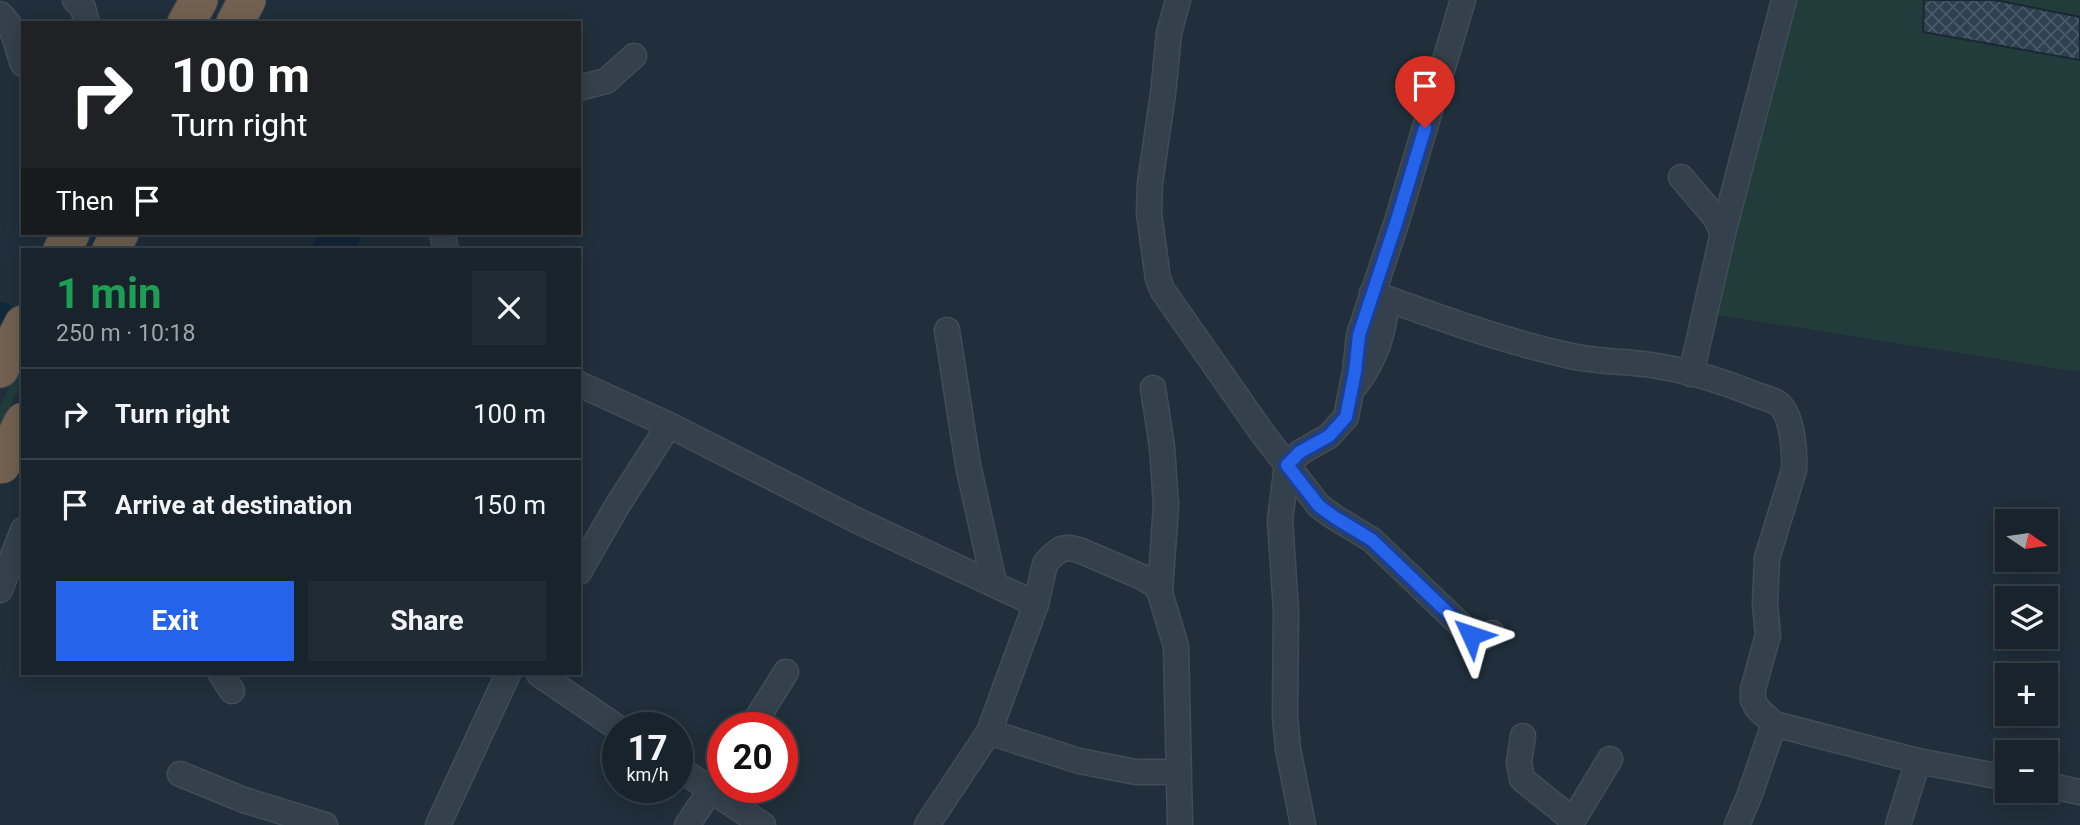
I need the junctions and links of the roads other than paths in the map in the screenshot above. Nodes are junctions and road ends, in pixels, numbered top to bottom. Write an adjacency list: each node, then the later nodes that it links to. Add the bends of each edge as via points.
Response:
1 (75, 0): 8 (street)
2 (199, 0): 9 (highway)
3 (247, 0): 10 (highway)
4 (1178, 0): 27 (street, via 1169,33 1150,183 1158,279)
5 (1463, 0): 16 (street)
6 (1784, 0): 15 (street)
7 (0, 14): 12 (street, via 8,20)
8 (86, 21)
9 (187, 21)
10 (236, 21)
11 (634, 56): 13 (street, via 606,82)
12 (21, 58)
13 (581, 88)
14 (1681, 177): 15 (street)
15 (1723, 233): 20 (street)
16 (1379, 296): 20 (street, via 1573,356); 27 (street, via 1359,335 1346,417 1329,436)
17 (21, 328): 19 (highway)
18 (947, 330): 31 (street, via 968,465)
19 (0, 369)
20 (1692, 374): 41 (street, via 1778,404 1793,439 1794,470 1767,558 1768,635 1753,688 1757,708)
21 (581, 385): 25 (street)
22 (1153, 388): 33 (street, via 1166,505)
23 (0, 423): 26 (street)
24 (21, 425): 28 (highway, bridge)
25 (669, 425): 30 (street); 31 (street, via 858,521)
26 (21, 428)
27 (1287, 465): 35 (street, via 1319,506 1372,540 1465,629 1479,639); 60 (street, via 1280,520 1286,611 1285,716)
28 (1, 467)
29 (21, 535): 32 (street)
30 (581, 569)
31 (994, 583): 34 (street)
32 (0, 590)
33 (1160, 593): 34 (street, via 1142,576 1069,548 1056,552 1045,564); 46 (street, via 1176,646)
34 (1036, 604): 42 (street)
35 (1492, 633)
36 (786, 672): 39 (street)
37 (508, 675): 55 (street)
38 (540, 675): 40 (street)
39 (761, 712)
40 (602, 717)
41 (1774, 724): 45 (street); 61 (street)
42 (989, 732): 46 (street, via 1079,761 1136,772); 58 (street)
43 (1523, 736): 53 (street, via 1522,779)
44 (1610, 759): 53 (street)
45 (1918, 761): 48 (street); 62 (street)
46 (1179, 772): 59 (street)
47 (180, 774): 54 (street)
48 (1995, 776)
49 (2058, 787): 50 (street)
50 (2080, 792)
51 (707, 795): 56 (street)
52 (741, 803): 57 (street)
53 (1572, 823)
54 (324, 825)
55 (438, 825)
56 (687, 825)
57 (763, 825)
58 (927, 825)
59 (1180, 825)
60 (1303, 825)
61 (1737, 825)
62 (1898, 825)

